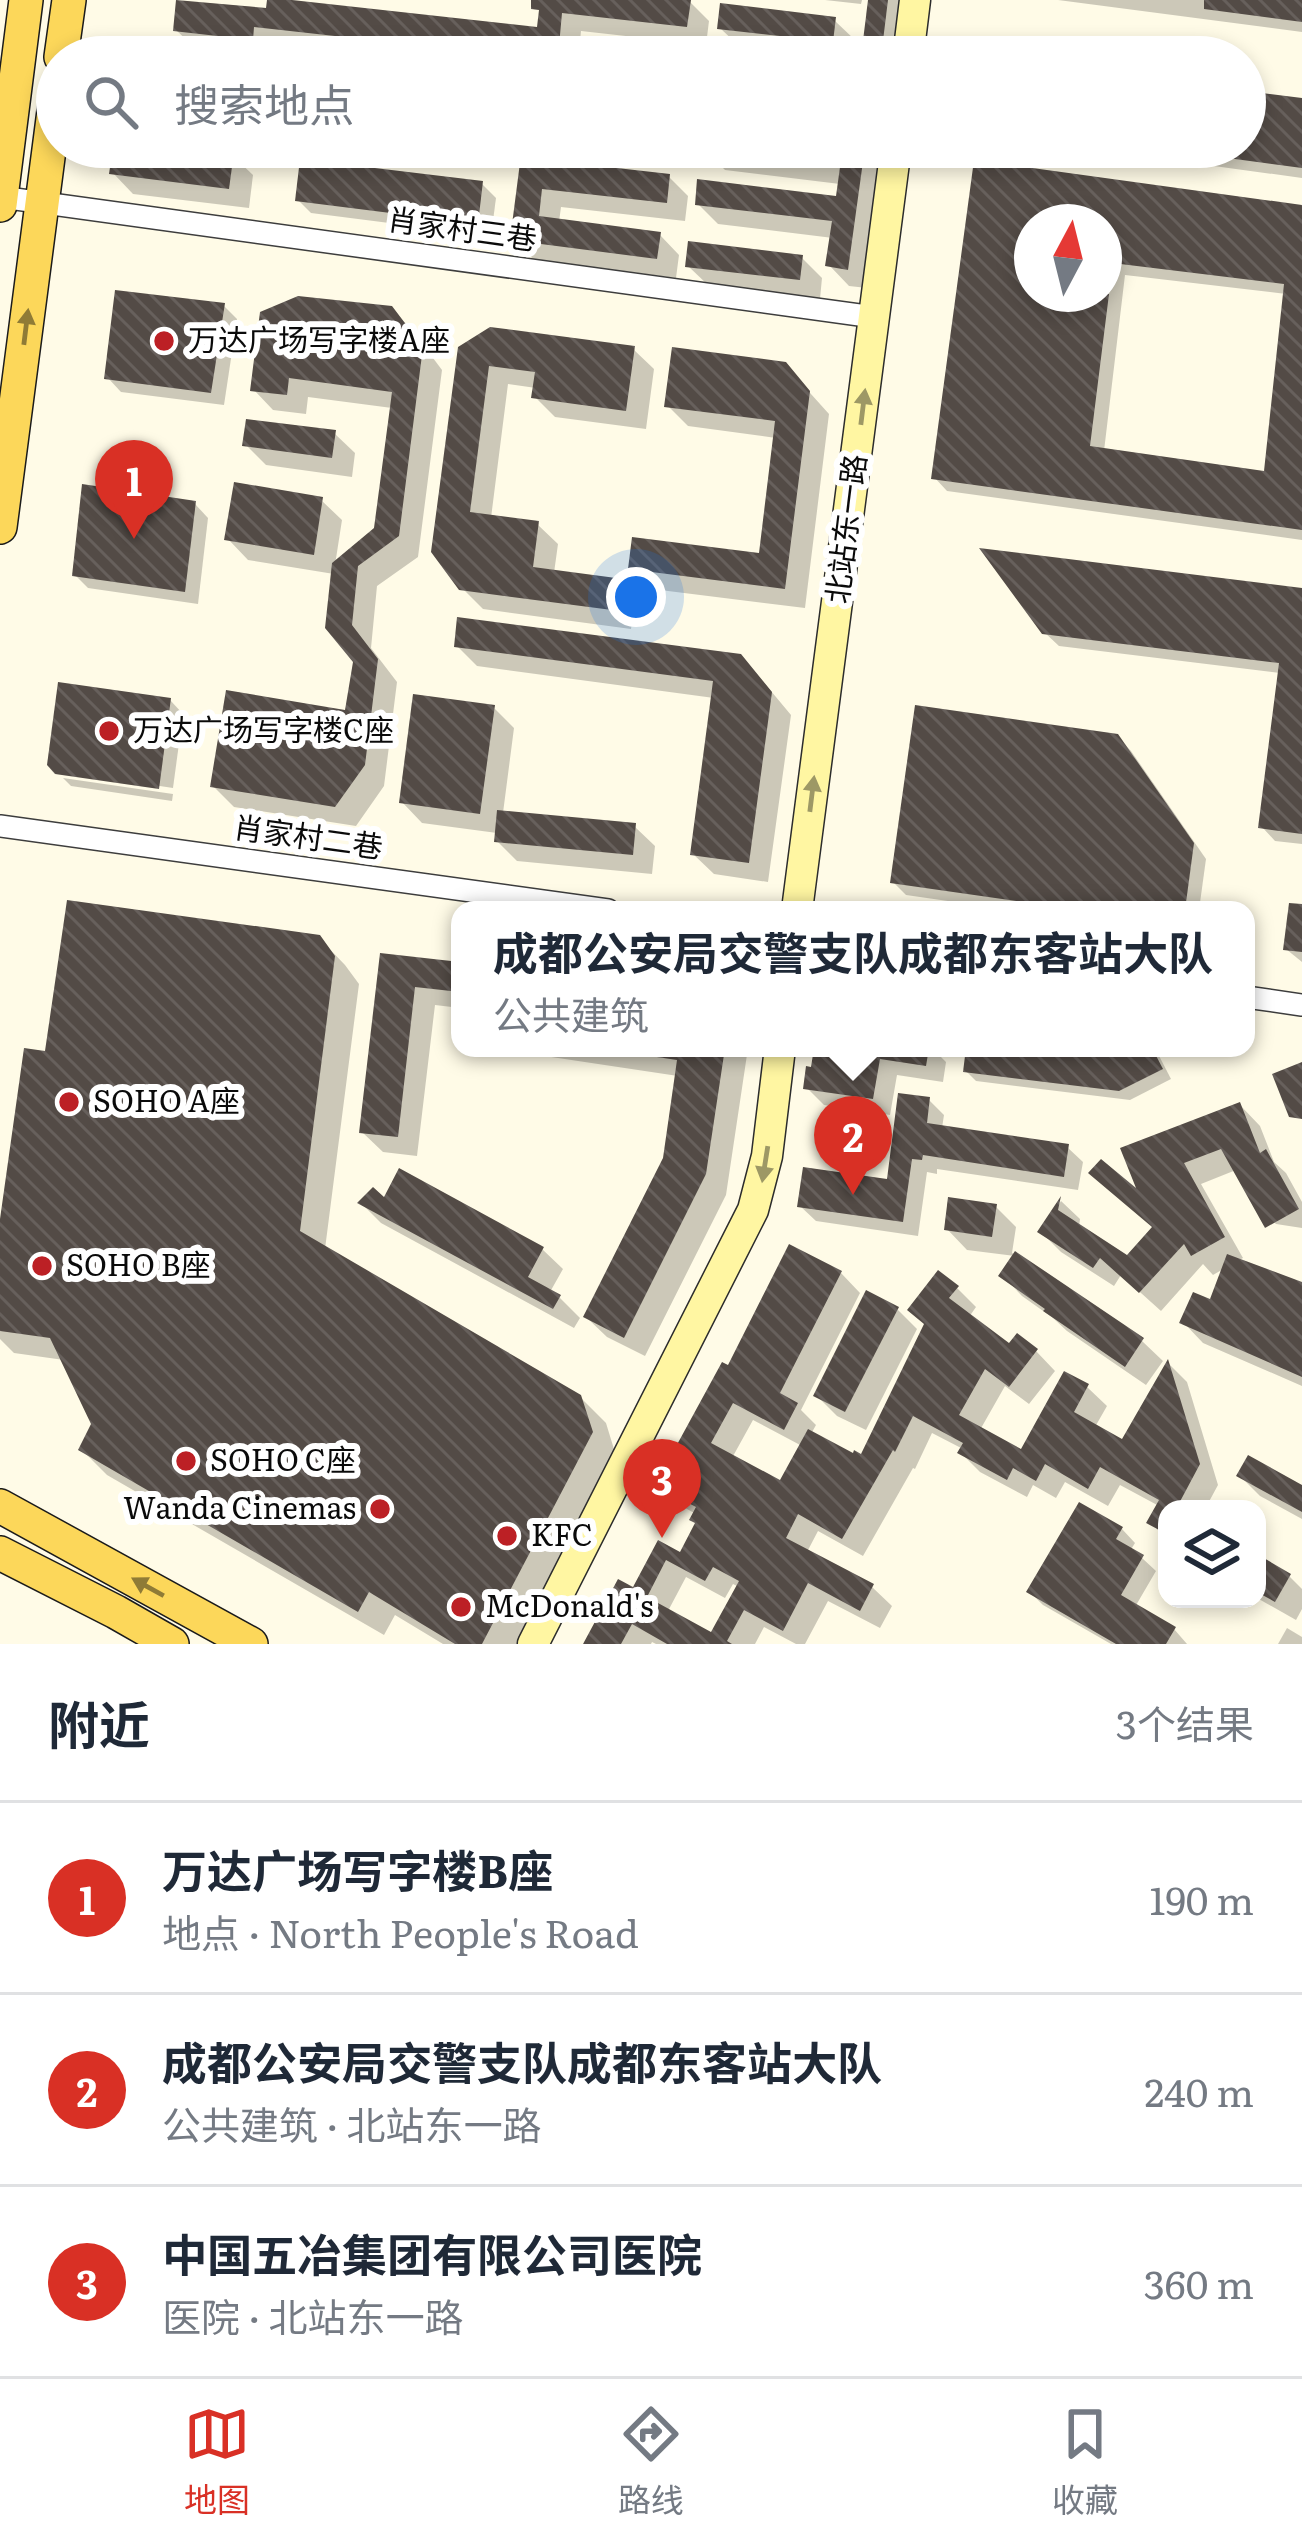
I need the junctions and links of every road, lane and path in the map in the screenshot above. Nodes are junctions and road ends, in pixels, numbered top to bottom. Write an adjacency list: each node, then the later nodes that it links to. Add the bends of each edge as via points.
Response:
1 (26, 0): 8 (main road)
2 (69, 0): 4 (main road)
3 (915, 0): 5 (street)
4 (64, 36)
5 (911, 36)
6 (46, 168): 9 (main road)
7 (893, 168): 10 (street, 北站东一路)
8 (0, 200): 9 (street, 肖家村三巷)
9 (42, 202): 10 (street, 肖家村三巷); 11 (main road, one-way to 9)
10 (874, 317): 14 (street, 北站东一路, one-way to 10)
11 (0, 526)
12 (0, 826): 13 (street, 肖家村二巷)
13 (543, 901)
14 (797, 901)
15 (1255, 998): 16 (street)
16 (1302, 1005)
17 (779, 1057): 22 (street, one-way to 22, via 753,1210)
18 (0, 1505): 21 (main road, one-way to 18)
19 (0, 1553): 20 (main road)
20 (172, 1644)
21 (251, 1644)
22 (533, 1644)

